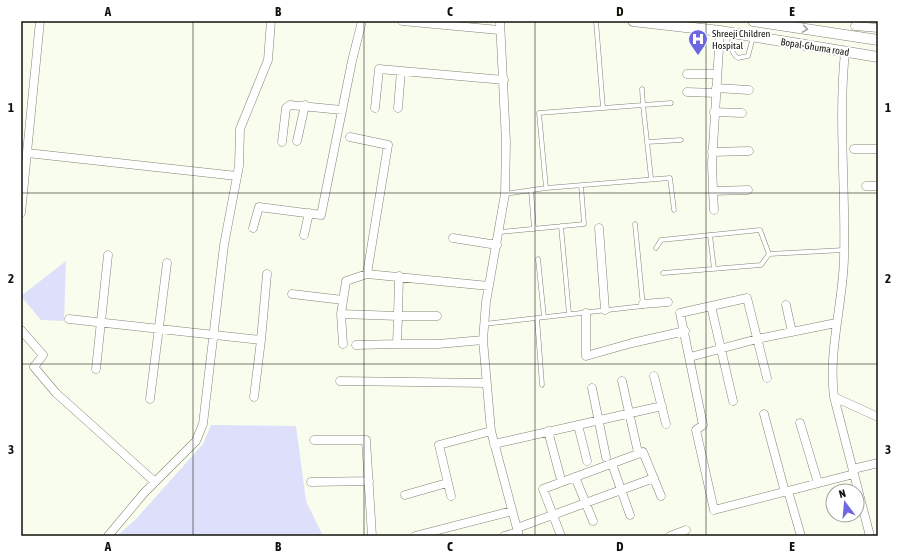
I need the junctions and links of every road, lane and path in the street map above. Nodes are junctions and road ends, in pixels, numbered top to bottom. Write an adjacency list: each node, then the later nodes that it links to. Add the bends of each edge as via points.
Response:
1 (40, 21): 44 (street)
2 (271, 21): 45 (street, via 268,60 240,129)
3 (362, 21): 32 (street)
4 (402, 21): 11 (street)
5 (500, 21): 11 (street)
6 (596, 21): 31 (lane)
7 (634, 21): 12 (street, Bopal-Ghuma road)
8 (753, 21): 9 (street, one-way to 9)
9 (855, 28): 10 (street); 15 (street)
10 (878, 28)
11 (499, 30): 21 (street)
12 (720, 31): 13 (street, Bopal-Ghuma road); 20 (street)
13 (733, 33): 14 (street, Bopal-Ghuma road); 14 (lane, via 733,53 738,58 748,56)
14 (753, 37): 16 (street, Bopal-Ghuma road)
15 (878, 40)
16 (845, 52): 17 (street, Bopal-Ghuma road); 70 (street)
17 (878, 56)
18 (401, 71): 21 (street); 29 (street, via 379,69); 30 (street)
19 (687, 74): 20 (street)
20 (717, 74): 24 (street)
21 (504, 80): 54 (street)
22 (642, 89): 28 (lane)
23 (748, 90): 24 (street)
24 (716, 91): 25 (street); 33 (street)
25 (687, 92)
26 (671, 103): 28 (lane)
27 (305, 106): 32 (street); 37 (street); 38 (street, via 290,105 286,108)
28 (643, 106): 31 (lane); 39 (lane)
29 (375, 108)
30 (398, 108)
31 (603, 108): 50 (lane, via 539,113)
32 (342, 110): 58 (street, via 321,215)
33 (714, 112): 34 (street); 43 (street)
34 (742, 113)
35 (350, 137): 78 (street, via 388,145)
36 (681, 140): 39 (lane)
37 (297, 141)
38 (282, 142)
39 (647, 142): 46 (lane)
40 (878, 148): 41 (street)
41 (854, 149)
42 (749, 151): 43 (street)
43 (712, 152): 53 (street)
44 (25, 157): 45 (street); 57 (street)
45 (237, 176): 103 (street, via 224,245)
46 (651, 178): 47 (lane); 55 (lane, via 670,178)
47 (581, 185): 50 (lane); 60 (lane, via 584,224)
48 (866, 186): 49 (street)
49 (878, 186)
50 (546, 188): 51 (lane)
51 (531, 190): 54 (lane); 63 (lane)
52 (748, 190): 53 (street)
53 (713, 191): 56 (street)
54 (505, 194): 64 (street)
55 (674, 210)
56 (714, 210)
57 (21, 213)
58 (309, 213): 61 (street, via 259,207); 65 (street)
59 (635, 224): 84 (lane)
60 (561, 226): 63 (lane); 90 (lane)
61 (253, 228)
62 (599, 228): 87 (street)
63 (534, 229): 64 (lane)
64 (500, 232): 68 (street)
65 (304, 235)
66 (710, 235): 69 (lane, via 661,240); 71 (lane, via 760,230); 75 (lane)
67 (453, 238): 68 (street)
68 (498, 245): 80 (street)
69 (656, 248)
70 (844, 250): 71 (lane); 97 (street)
71 (769, 254): 75 (lane, via 761,265)
72 (108, 255): 96 (street)
73 (538, 259): 93 (lane)
74 (166, 263): 99 (street)
75 (714, 269): 76 (lane)
76 (663, 273)
77 (267, 274): 105 (street)
78 (367, 274): 79 (street); 82 (street, via 346,281)
79 (399, 276): 80 (street); 91 (street)
80 (489, 286): 98 (street)
81 (292, 294): 82 (street)
82 (343, 300): 89 (street)
83 (668, 302): 84 (street)
84 (643, 304): 87 (lane)
85 (786, 305): 102 (street)
86 (711, 306): 101 (street, via 680,313); 104 (street, via 747,298); 110 (street)
87 (605, 310): 88 (lane)
88 (586, 313): 90 (lane); 101 (street, via 586,356)
89 (341, 314): 91 (street); 107 (street)
90 (569, 314): 93 (lane)
91 (398, 316): 92 (street); 108 (street)
92 (437, 316)
93 (544, 317): 94 (lane)
94 (538, 318): 98 (lane); 118 (lane)
95 (69, 319): 96 (street)
96 (100, 321): 99 (street); 112 (street)
97 (836, 323): 102 (street); 121 (street, via 832,382)
98 (484, 324): 106 (street)
99 (159, 328): 103 (street); 122 (street)
100 (21, 330): 146 (street, via 43,355 34,367 56,393)
101 (685, 331): 111 (street)
102 (792, 332): 104 (street)
103 (213, 334): 105 (street); 146 (street, via 203,424 196,441)
104 (757, 339): 110 (street); 114 (street)
105 (260, 340): 120 (street)
106 (484, 340): 108 (street); 117 (street)
107 (343, 344)
108 (397, 344): 109 (street)
109 (356, 345)
110 (721, 349): 111 (street); 123 (street)
111 (690, 357): 151 (street, via 703,425 696,430 714,510)
112 (96, 369)
113 (654, 376): 124 (street)
114 (767, 378)
115 (622, 381): 125 (street)
116 (340, 382): 117 (street)
117 (486, 383): 132 (street)
118 (542, 385)
119 (592, 388): 128 (street)
120 (254, 397)
121 (834, 397): 127 (street); 141 (street)
122 (150, 399)
123 (733, 400)
124 (662, 406): 125 (street); 130 (street)
125 (629, 413): 128 (street); 136 (street)
126 (764, 414): 151 (street)
127 (878, 417)
128 (598, 420): 131 (street); 137 (street)
129 (800, 423): 149 (street)
130 (666, 424)
131 (578, 425): 133 (street); 138 (street)
132 (491, 431): 135 (street); 148 (street, via 439,446)
133 (548, 431): 135 (street); 142 (street)
134 (314, 440): 145 (street, via 366,440)
135 (494, 444): 156 (street)
136 (637, 448)
137 (606, 457)
138 (587, 461)
139 (878, 463): 141 (street)
140 (612, 464): 143 (street); 144 (street, via 644,452); 150 (street)
141 (853, 471): 149 (street); 169 (street)
142 (560, 476)
143 (575, 477): 155 (street); 157 (street, via 543,489)
144 (654, 478): 150 (street); 154 (street)
145 (369, 481): 147 (street); 163 (street)
146 (155, 482): 162 (street)
147 (311, 482)
148 (447, 483): 152 (street); 153 (street)
149 (818, 483): 151 (street)
150 (621, 490): 155 (street); 158 (street)
151 (787, 492): 168 (street)
152 (405, 495)
153 (451, 496)
154 (661, 496)
155 (586, 503): 157 (street); 159 (street)
156 (512, 511): 161 (street); 164 (street)
157 (553, 515): 161 (street); 166 (street)
158 (630, 516)
159 (593, 521)
160 (686, 530): 167 (street)
161 (518, 532): 165 (street)
162 (108, 536)
163 (372, 536)
164 (415, 536)
165 (504, 536)
166 (560, 536)
167 (670, 536)
168 (801, 536)
169 (870, 536)

